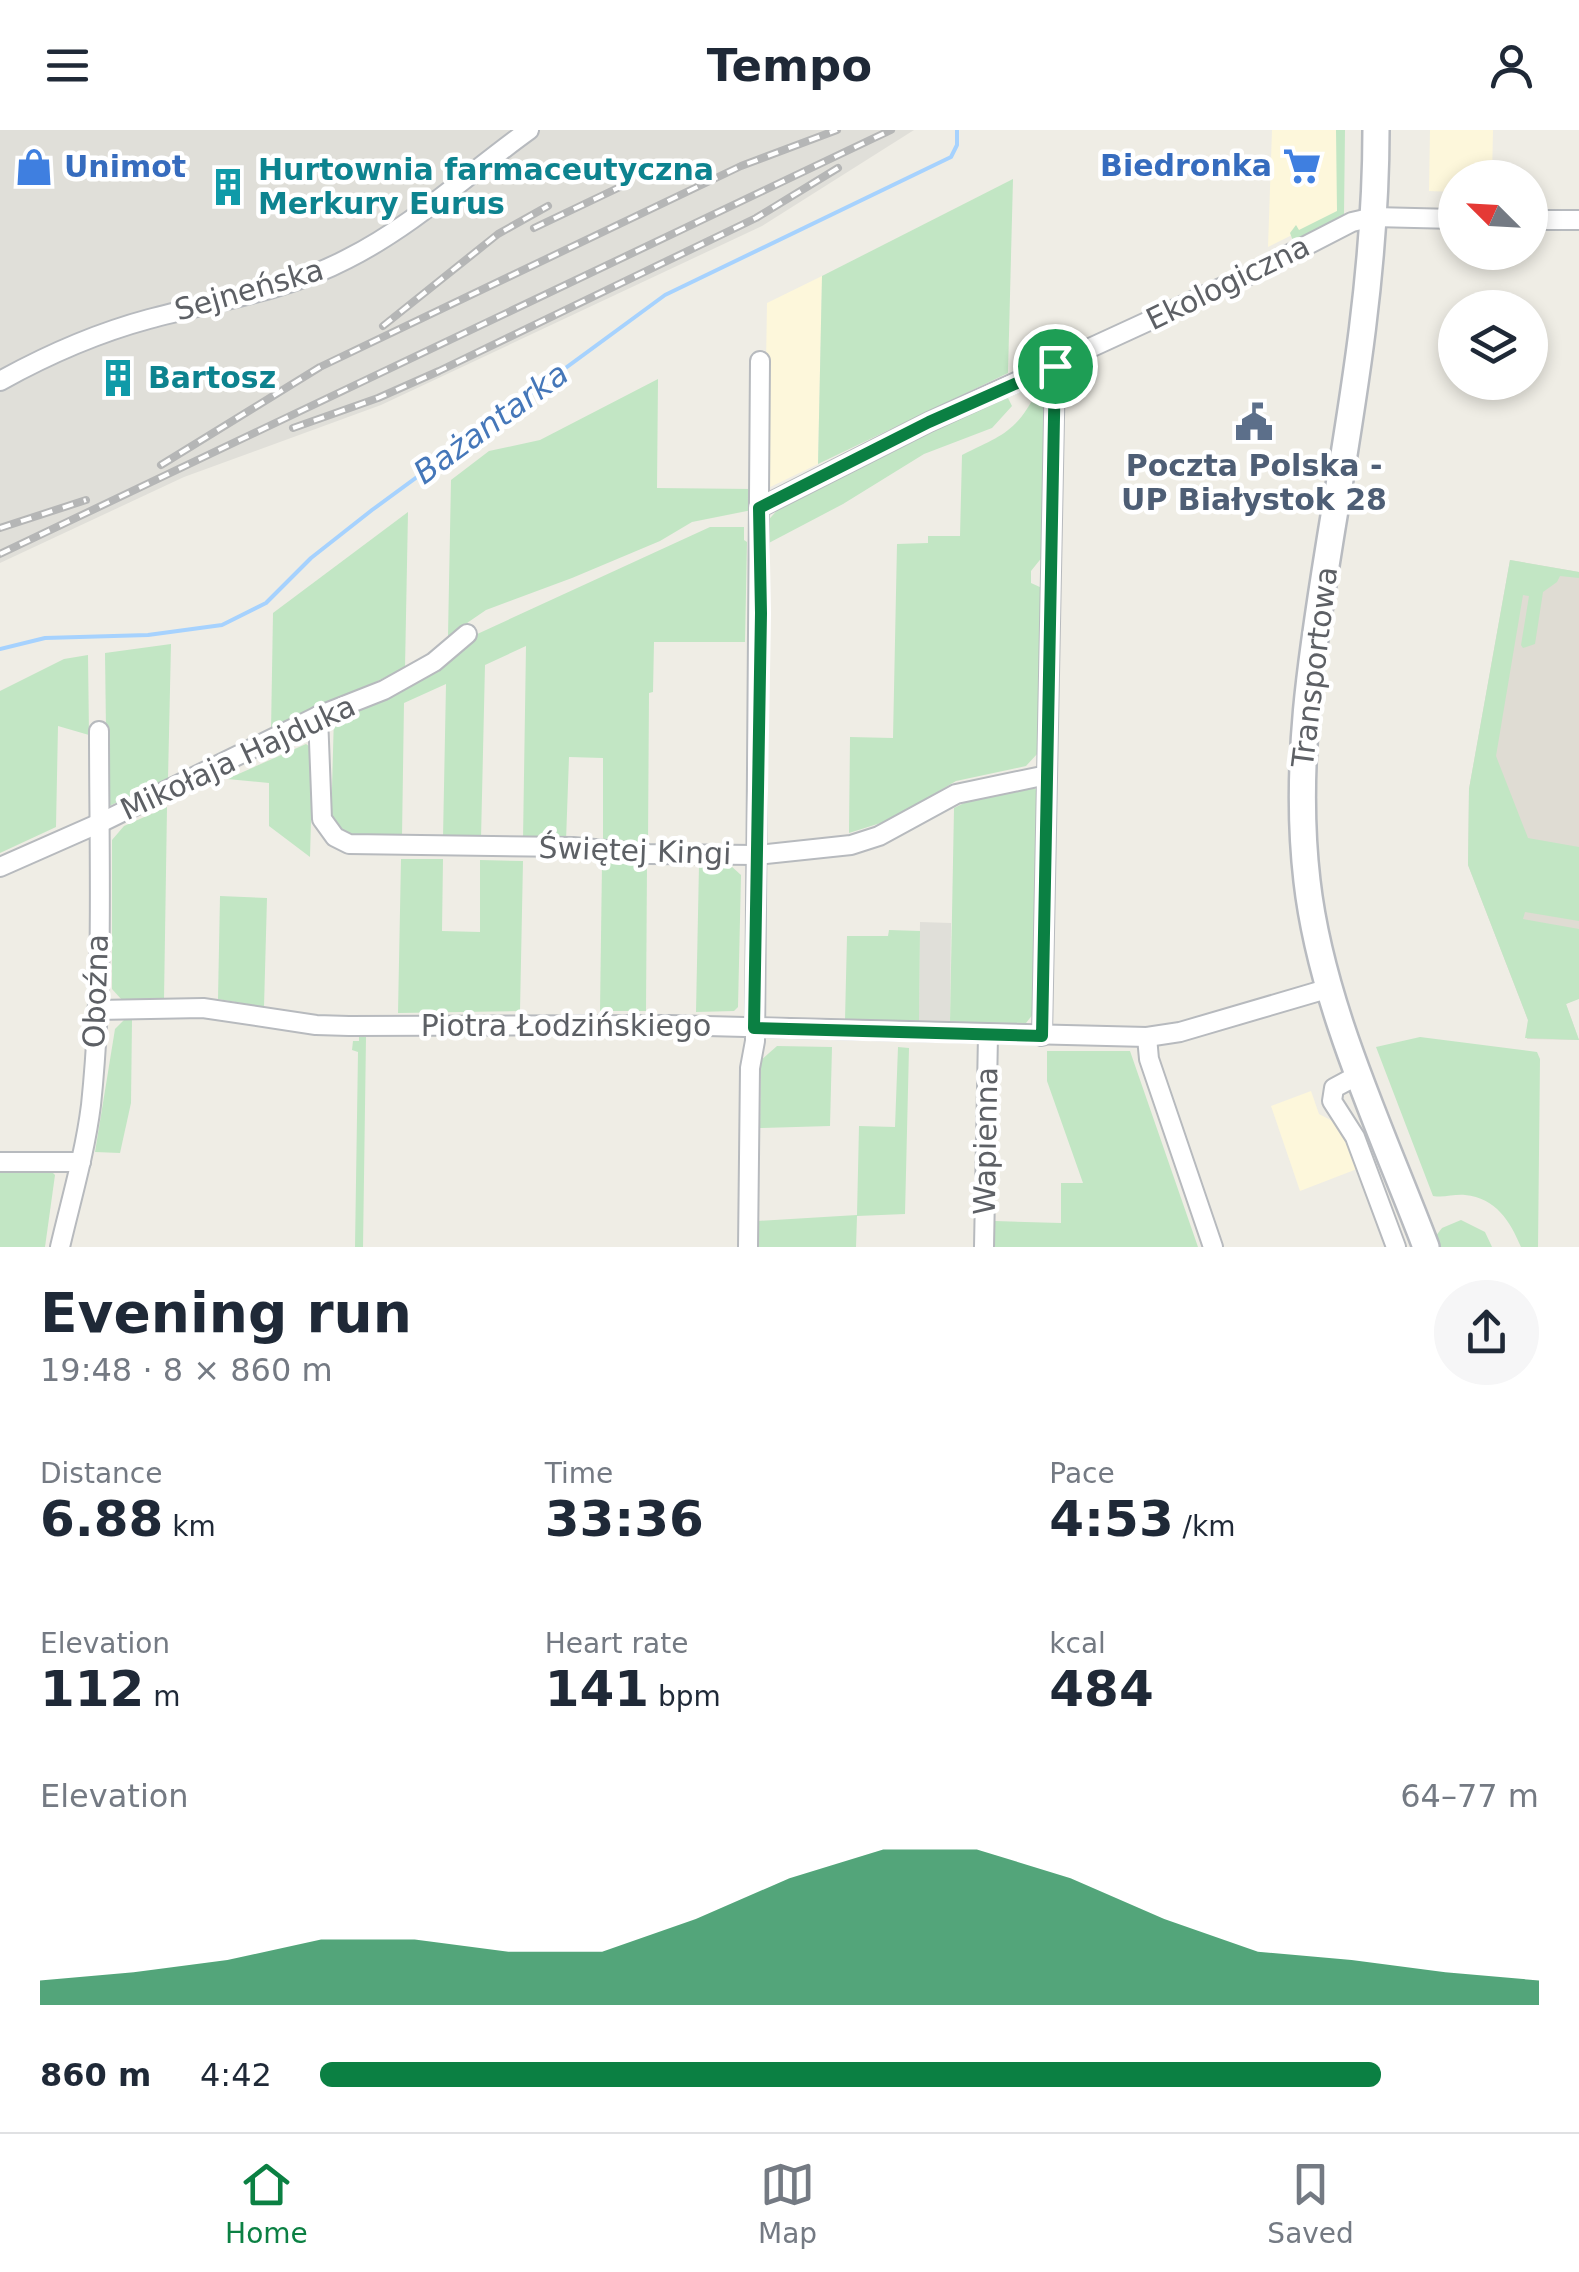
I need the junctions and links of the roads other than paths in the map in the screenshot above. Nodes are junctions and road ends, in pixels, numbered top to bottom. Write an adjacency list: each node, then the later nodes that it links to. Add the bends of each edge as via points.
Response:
1 (1376, 130): 3 (street, Transportowa)
2 (517, 133): 9 (street, Sejneńska, via 399,228 348,259 109,332)
3 (1374, 217): 4 (street); 8 (street, Ekologiczna); 18 (street, Transportowa, via 1358,372 1307,682 1300,773 1307,885)
4 (1438, 219)
5 (1548, 220): 6 (street)
6 (1579, 220)
7 (760, 360): 10 (street)
8 (1055, 366): 10 (street, Ekologiczna); 14 (street)
9 (0, 381)
10 (759, 508): 16 (street)
11 (466, 634): 12 (street, Mikołaja Hajduka, via 434,662 384,690)
12 (318, 716): 15 (street, Mikołaja Hajduka); 16 (street, Świętej Kingi, via 322,819 335,838 349,844)
13 (98, 731): 15 (street, Oboźna)
14 (1046, 775): 16 (street, Świętej Kingi, via 956,794 851,845); 22 (street)
15 (102, 822): 17 (street, Mikołaja Hajduka); 19 (street, Oboźna)
16 (757, 855): 20 (street)
17 (0, 867)
18 (1330, 988): 23 (street, Piotra Łodzińskiego); 24 (street, Transportowa)
19 (97, 1010): 20 (street, Piotra Łodzińskiego, via 203,1008 349,1026); 26 (street, Oboźna)
20 (754, 1028): 21 (street, Piotra Łodzińskiego); 28 (street)
21 (988, 1035): 22 (street, Piotra Łodzińskiego); 29 (street, Wapienna)
22 (1042, 1036): 23 (street, Piotra Łodzińskiego)
23 (1146, 1037): 30 (street)
24 (1360, 1074): 31 (street, via 1337,1085 1331,1096 1355,1137); 32 (street, Transportowa)
25 (0, 1162): 26 (street)
26 (81, 1162): 27 (street, Oboźna)
27 (60, 1247)
28 (748, 1247)
29 (984, 1247)
30 (1213, 1247)
31 (1396, 1247)
32 (1426, 1247)

